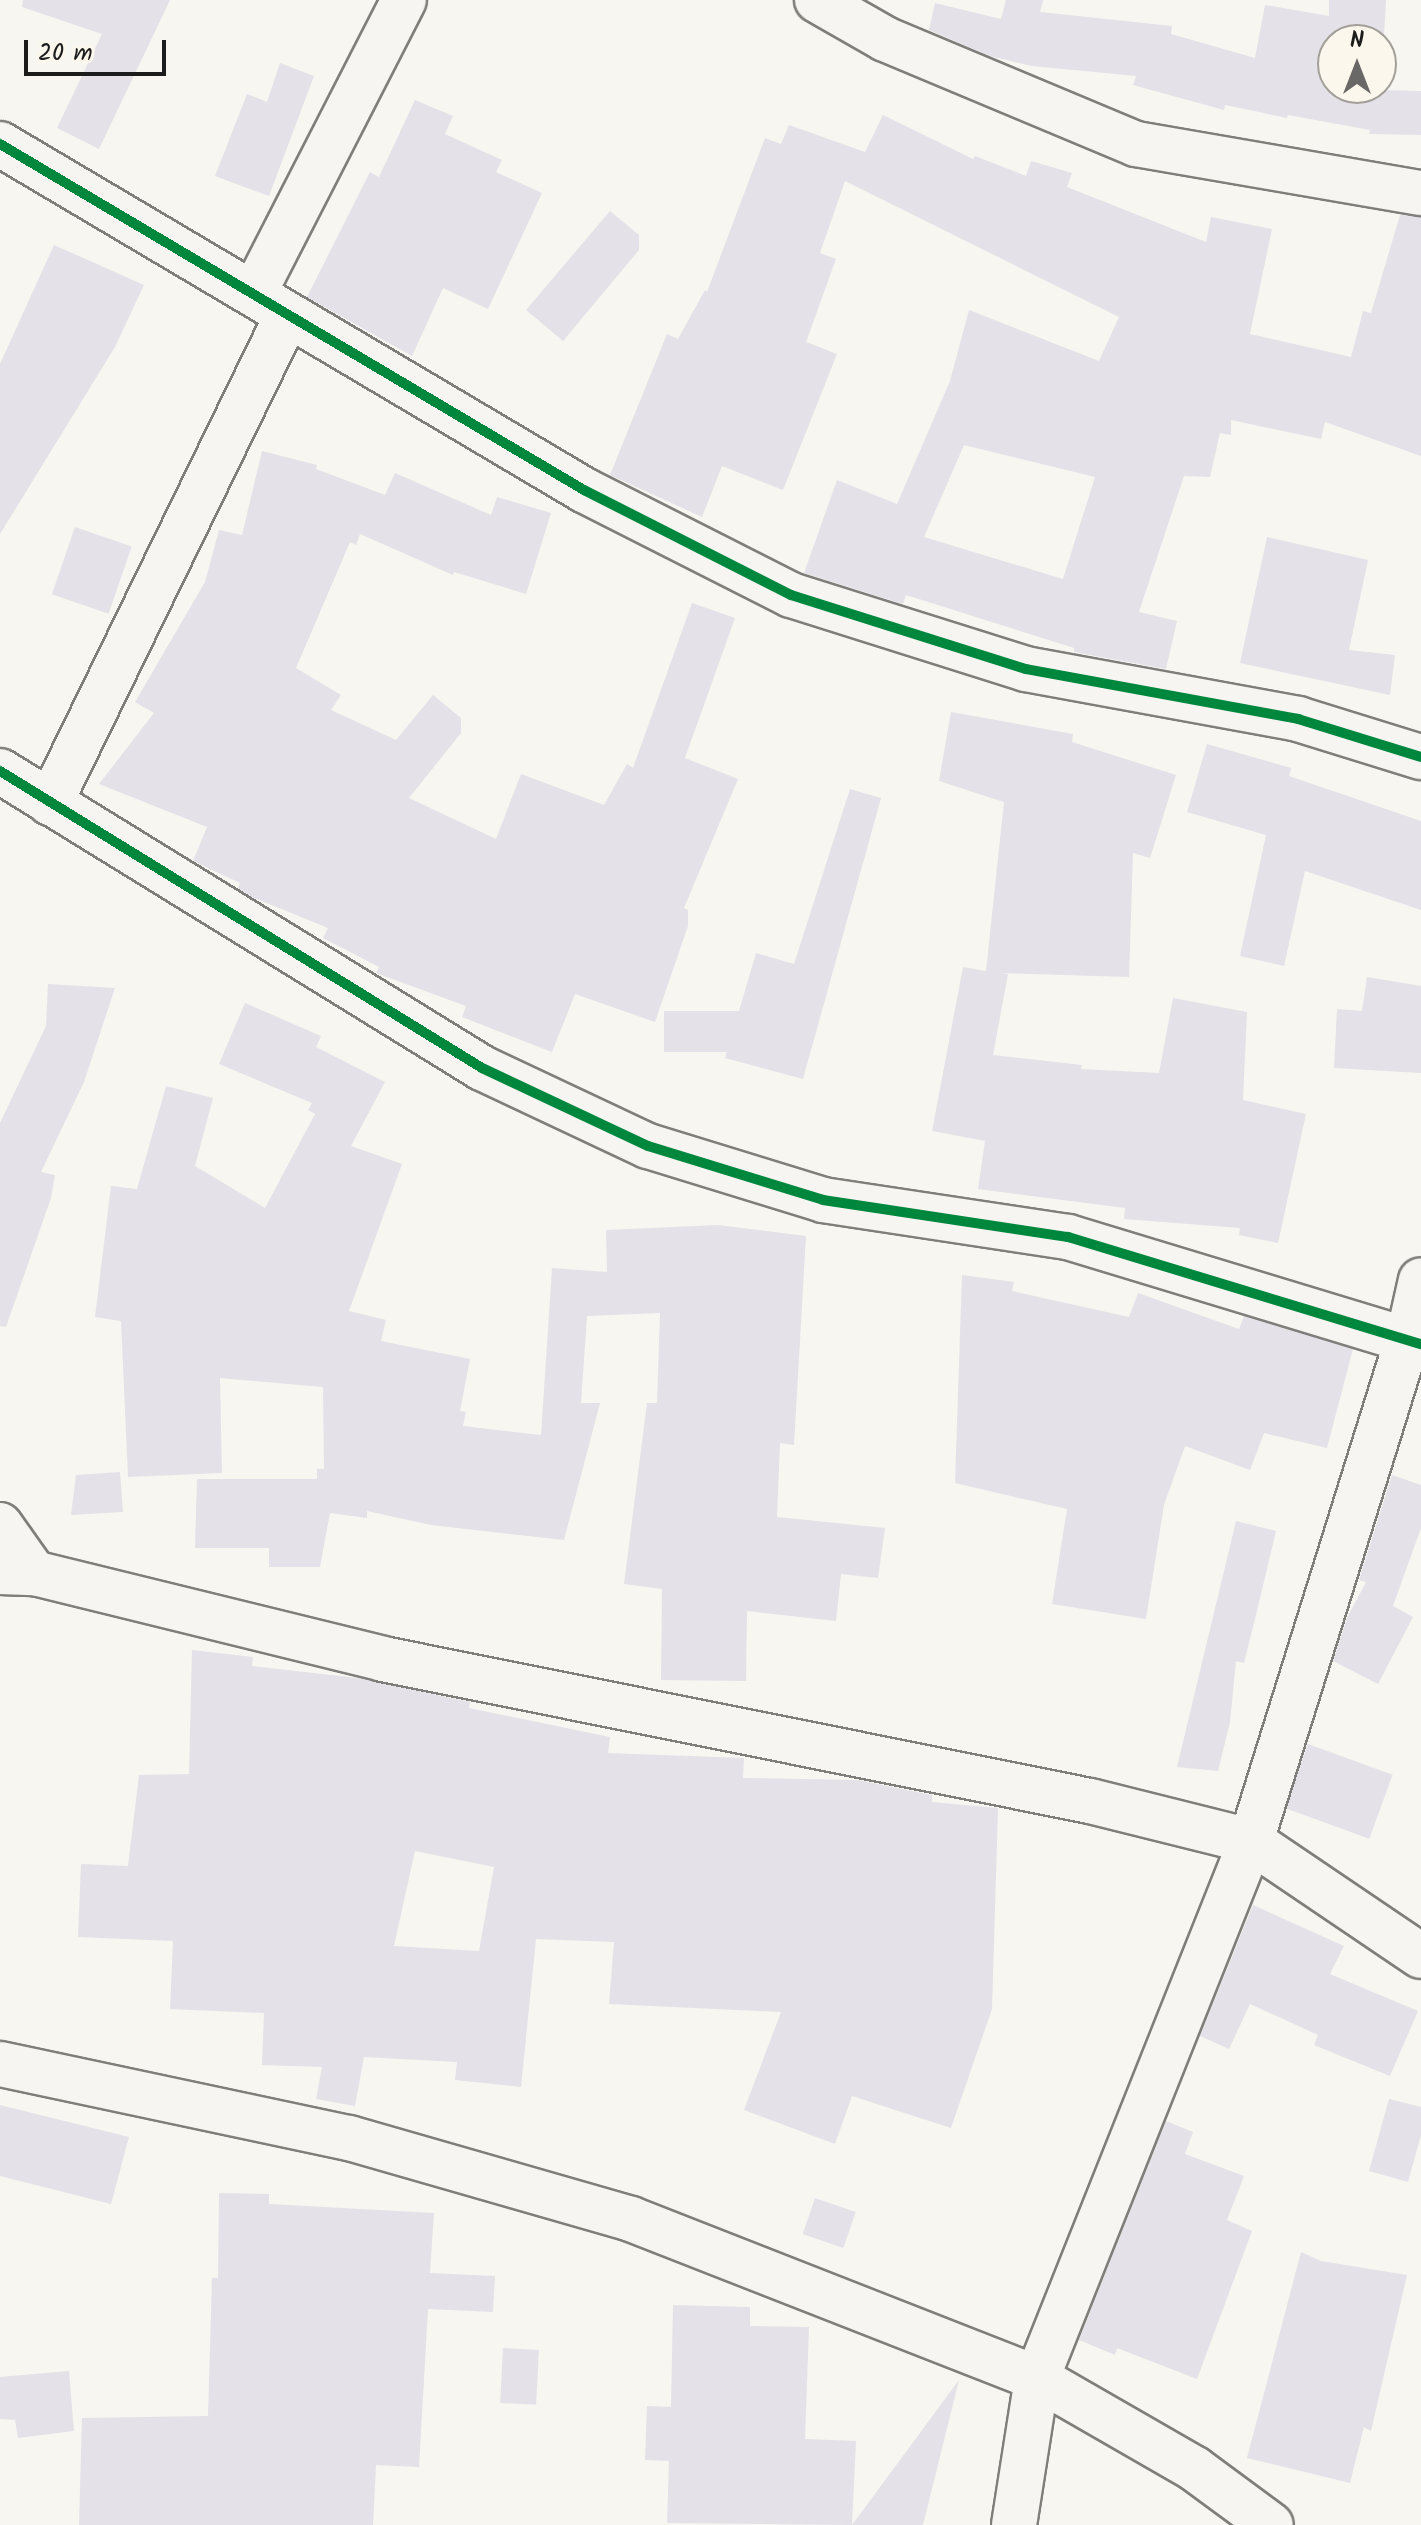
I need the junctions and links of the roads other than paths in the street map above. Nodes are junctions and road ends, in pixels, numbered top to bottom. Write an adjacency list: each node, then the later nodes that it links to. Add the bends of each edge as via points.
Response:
1 (404, 0): 5 (street)
2 (817, 0): 4 (street, via 885,39 1136,144)
3 (0, 144): 5 (street)
4 (1421, 193)
5 (271, 305): 6 (street, via 584,490 791,595 1026,669 1298,719); 8 (street)
6 (1421, 757)
7 (0, 771): 8 (street)
8 (50, 803): 10 (street, via 482,1068 648,1146 823,1200 1068,1237)
9 (1421, 1280): 10 (street)
10 (1415, 1341): 13 (street)
11 (0, 1525): 12 (street)
12 (17, 1573): 13 (street, via 383,1659 1059,1794)
13 (1251, 1841): 14 (street); 16 (street)
14 (1421, 1956)
15 (0, 2064): 16 (street, via 349,2138 631,2219)
16 (1037, 2378): 17 (street); 18 (street, via 1195,2469)
17 (1014, 2525)
18 (1271, 2525)

